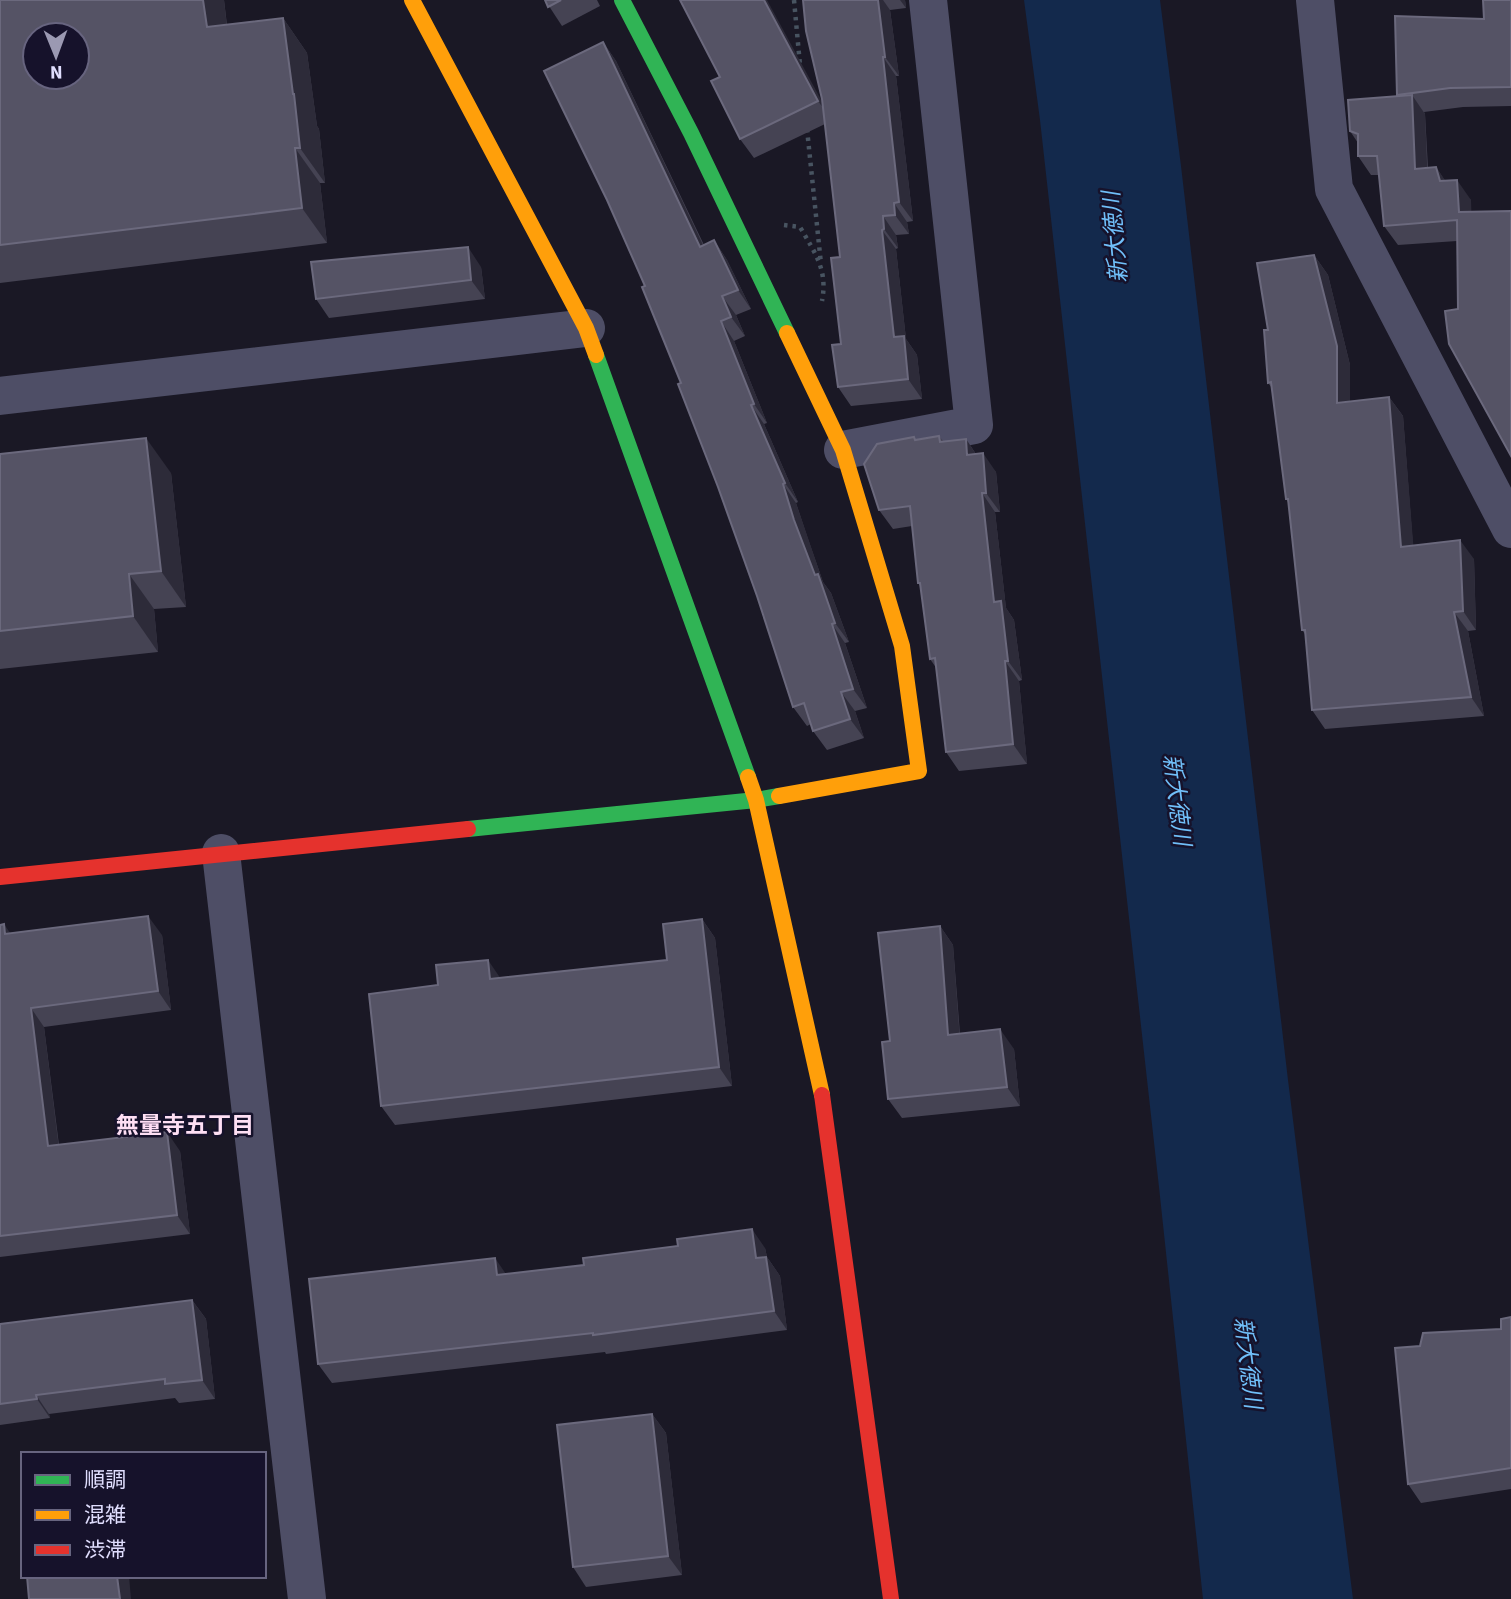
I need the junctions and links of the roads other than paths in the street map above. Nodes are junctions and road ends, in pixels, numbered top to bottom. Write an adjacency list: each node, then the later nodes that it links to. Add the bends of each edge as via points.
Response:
1 (412, 0): 5 (street)
2 (622, 0): 7 (street)
3 (928, 0): 7 (street, via 974,425)
4 (1315, 0): 8 (street, via 1334,189)
5 (586, 328): 6 (street); 9 (street)
6 (0, 396)
7 (843, 450): 9 (street, via 902,646 919,771)
8 (1511, 529)
9 (756, 800): 10 (street); 13 (street, via 821,1086)
10 (221, 853): 11 (street); 12 (street)
11 (0, 877)
12 (307, 1599)
13 (891, 1599)

